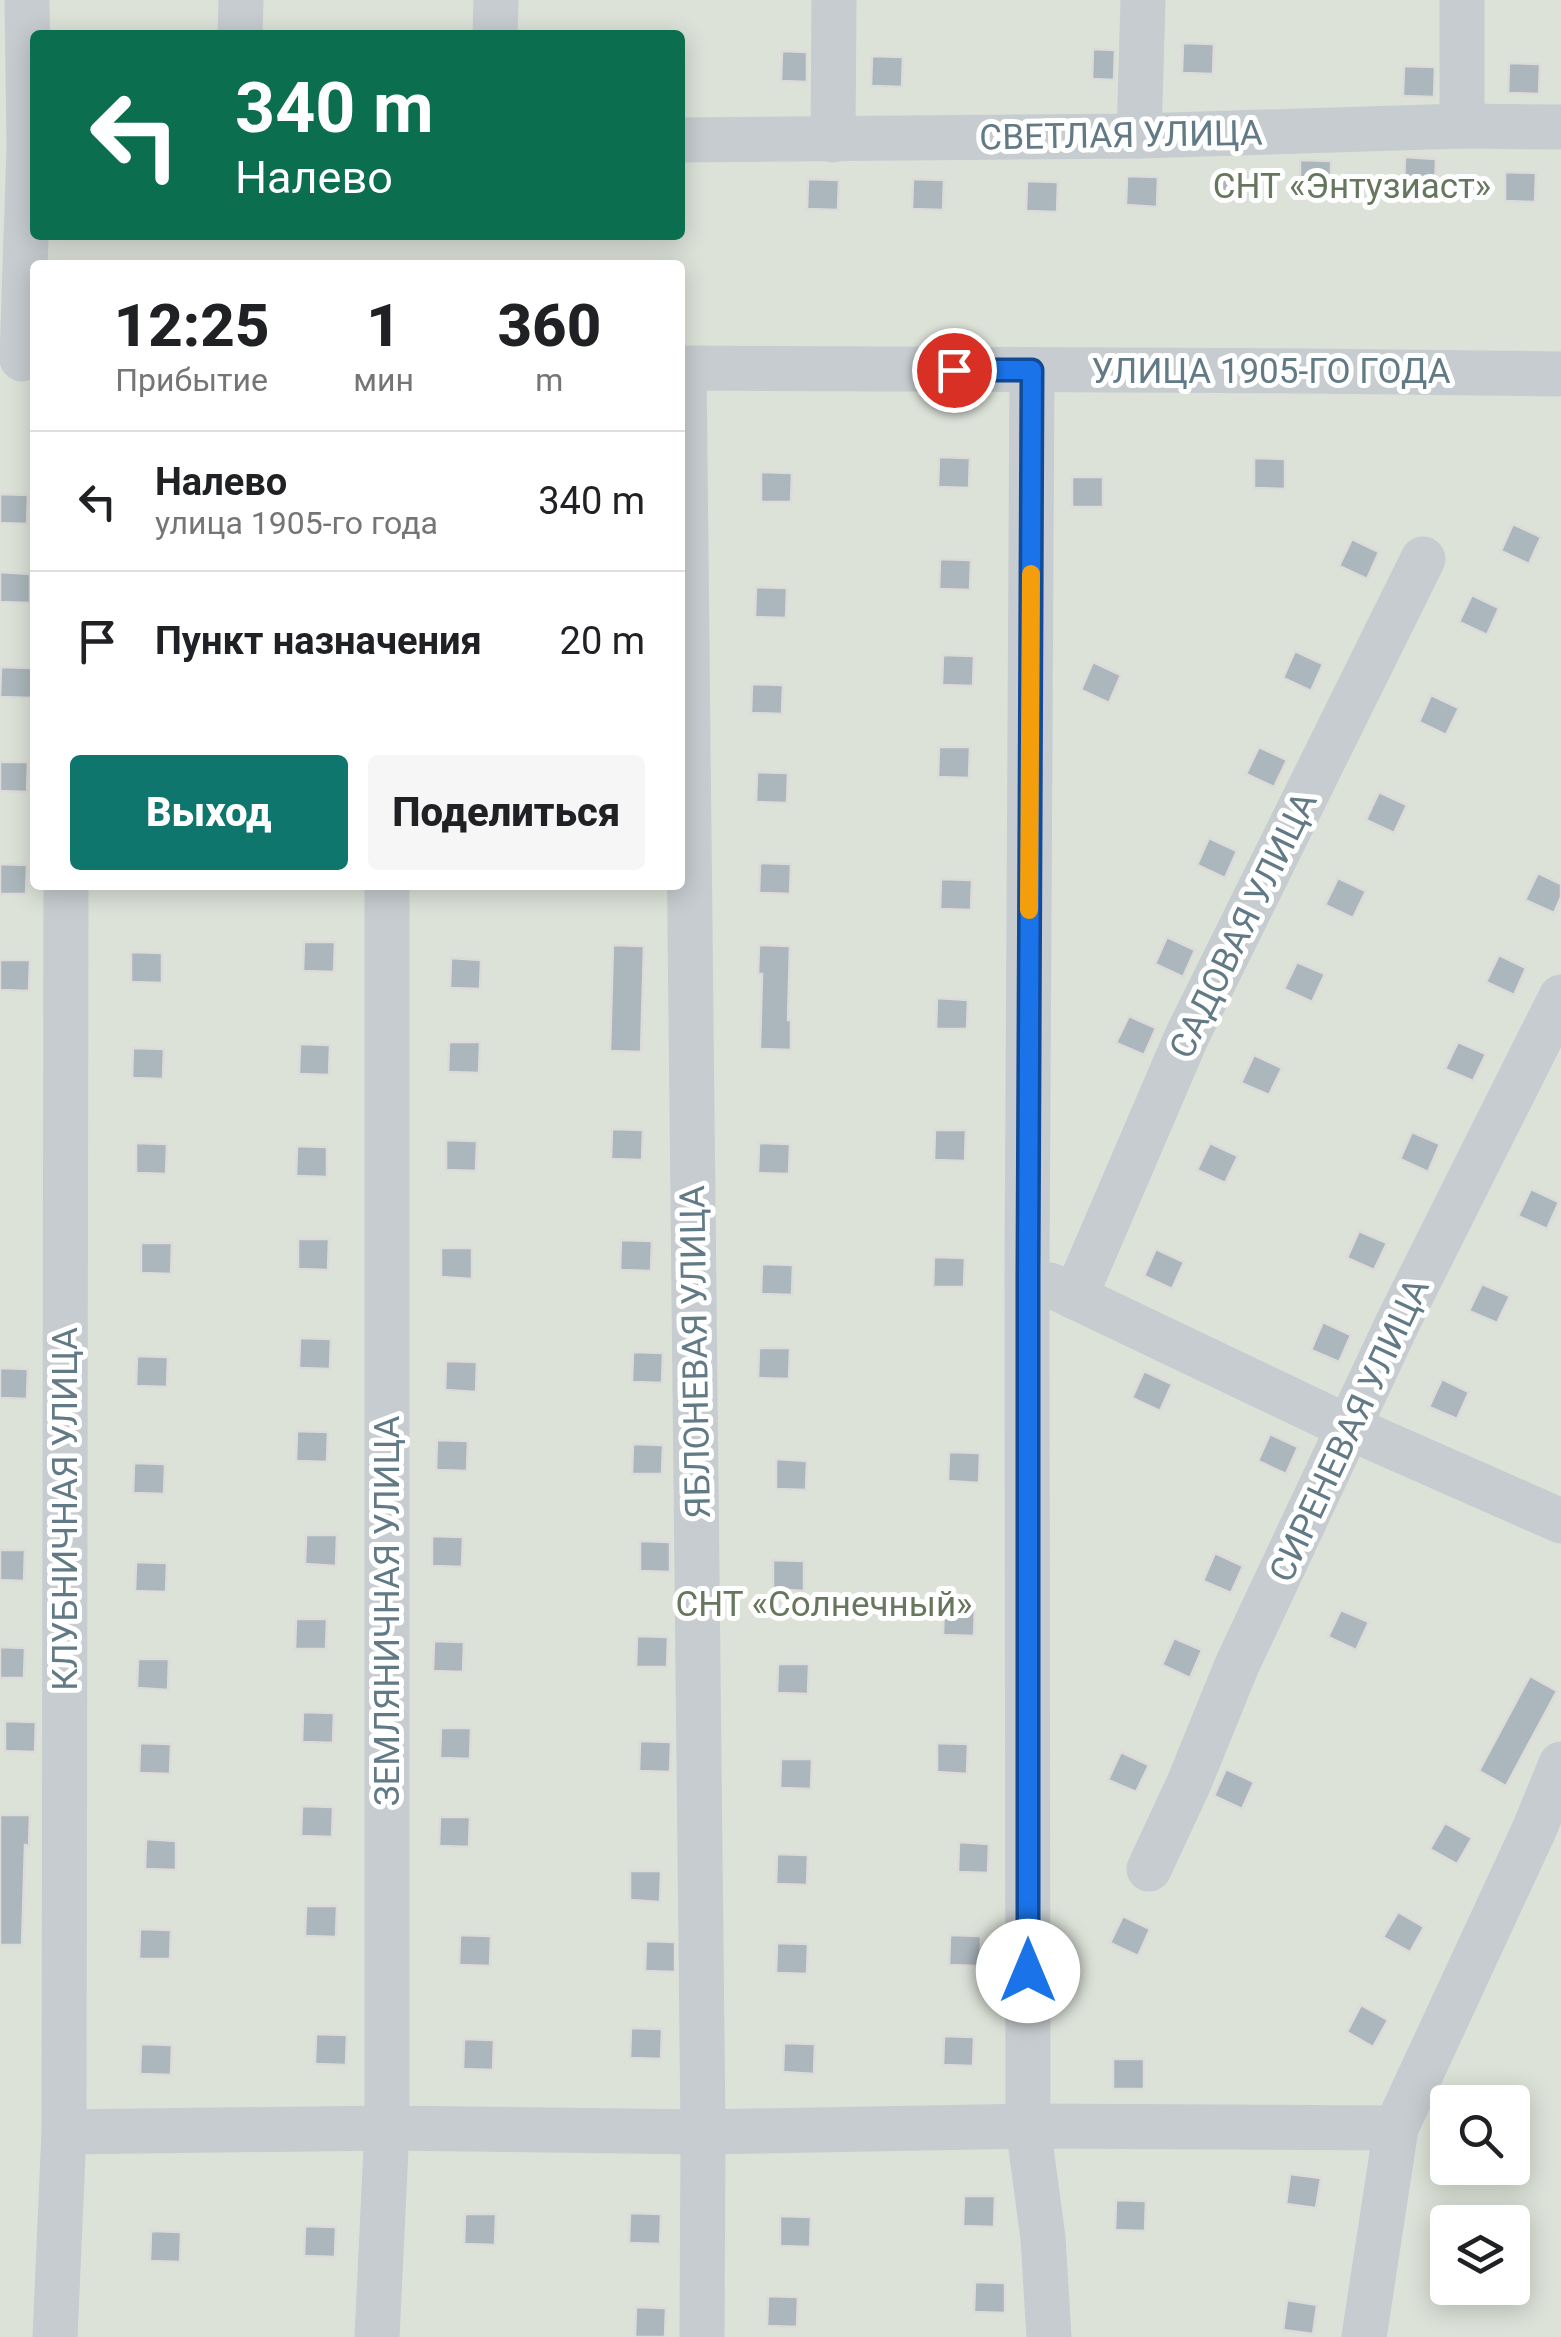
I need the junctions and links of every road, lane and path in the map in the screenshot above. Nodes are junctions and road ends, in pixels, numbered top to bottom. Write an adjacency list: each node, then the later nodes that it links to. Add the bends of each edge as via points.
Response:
1 (27, 0): 9 (street)
2 (242, 0): 7 (street)
3 (496, 0): 8 (street)
4 (834, 0): 14 (street)
5 (1143, 0): 12 (street)
6 (1462, 0): 10 (street)
7 (240, 30)
8 (495, 30)
9 (30, 88)
10 (1462, 126): 11 (street, СВЕТЛАЯ УЛИЦА); 12 (street, СВЕТЛАЯ УЛИЦА)
11 (1561, 127)
12 (1139, 136): 14 (street, СВЕТЛАЯ УЛИЦА)
13 (685, 140): 14 (street, СВЕТЛАЯ УЛИЦА)
14 (834, 140)
15 (30, 180): 16 (street)
16 (19, 360)
17 (685, 368): 18 (street, УЛИЦА 1905-ГО ГОДА)
18 (1032, 370): 19 (street, УЛИЦА 1905-ГО ГОДА); 25 (street)
19 (1561, 374)
20 (1423, 558): 26 (street, САДОВАЯ УЛИЦА, via 1187,1036)
21 (685, 620): 35 (street, ЯБЛОНЕВАЯ УЛИЦА)
22 (66, 890): 34 (street, КЛУБНИЧНАЯ УЛИЦА)
23 (388, 890): 32 (street, ЗЕМЛЯНИЧНАЯ УЛИЦА)
24 (1561, 997): 27 (street, СИРЕНЕВАЯ УЛИЦА)
25 (1028, 1274): 26 (street); 31 (street)
26 (1075, 1296): 27 (street)
27 (1350, 1428): 28 (street); 30 (street, СИРЕНЕВАЯ УЛИЦА)
28 (1561, 1521)
29 (1561, 1764): 33 (street)
30 (1149, 1869)
31 (1028, 2126): 33 (street); 35 (street); 39 (street)
32 (386, 2128): 34 (street); 35 (street); 37 (street, ЗЕМЛЯНИЧНАЯ УЛИЦА)
33 (1396, 2128): 40 (street)
34 (64, 2132): 36 (street, КЛУБНИЧНАЯ УЛИЦА)
35 (703, 2132): 38 (street, ЯБЛОНЕВАЯ УЛИЦА)
36 (55, 2337)
37 (377, 2337)
38 (702, 2337)
39 (1049, 2337)
40 (1364, 2337)

